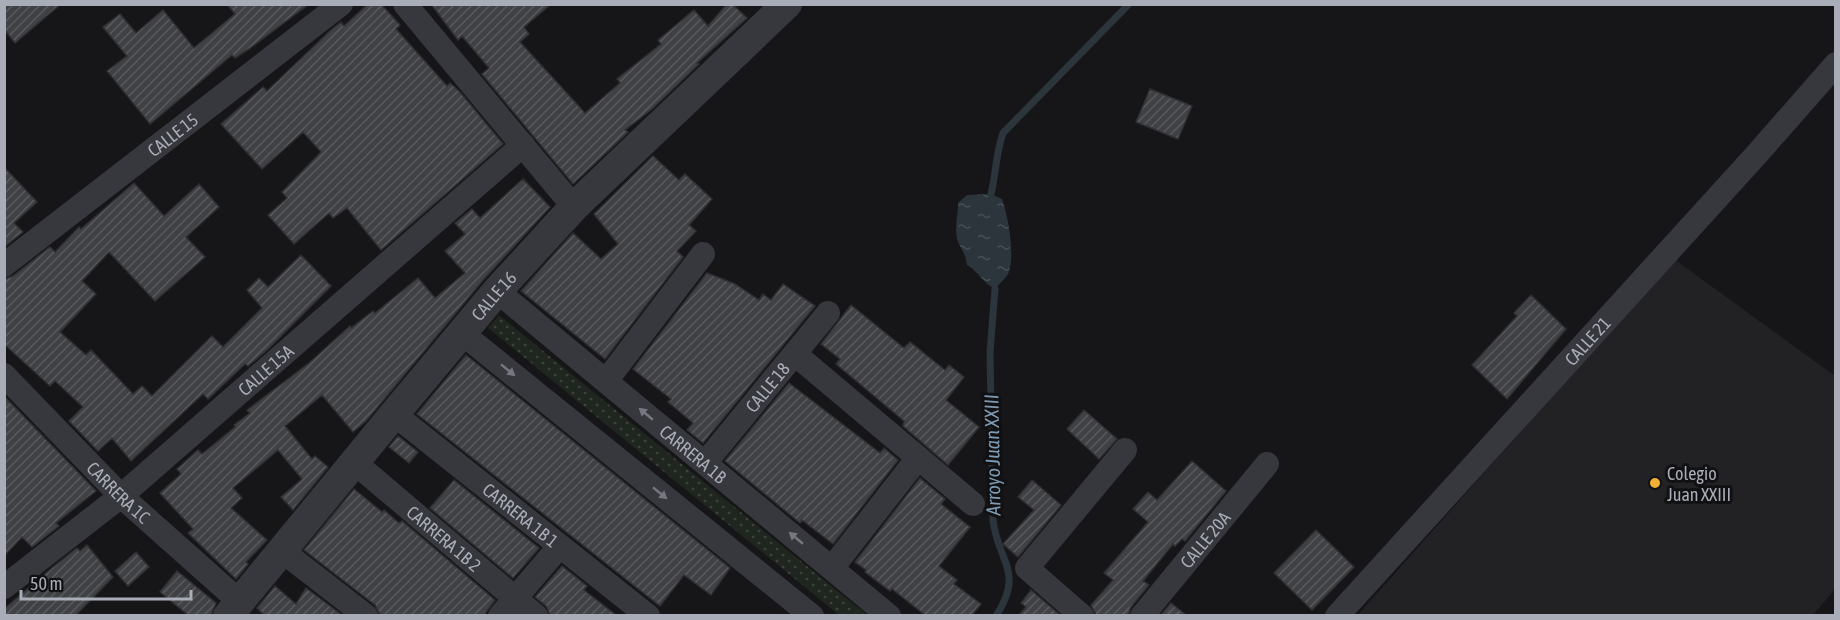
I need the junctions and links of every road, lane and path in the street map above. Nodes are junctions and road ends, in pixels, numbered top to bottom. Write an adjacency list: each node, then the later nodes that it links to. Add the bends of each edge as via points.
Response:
1 (341, 4): 8 (street, CALLE 15)
2 (405, 4): 5 (street)
3 (788, 4): 6 (street, CALLE 16)
4 (1836, 64): 36 (street, CALLE 21)
5 (523, 145): 6 (street); 21 (street, CALLE 15A)
6 (574, 207): 9 (street, CALLE 16)
7 (703, 254): 14 (street)
8 (4, 265)
9 (497, 291): 11 (street, CALLE 16); 14 (street, CARRERA 1B)
10 (828, 313): 12 (street, CALLE 18)
11 (463, 334): 15 (street, CALLE 16); 32 (street, one-way to 32)
12 (795, 354): 17 (street); 19 (street, CALLE 18)
13 (4, 375): 21 (street, CARRERA 1C)
14 (606, 381): 19 (street, CARRERA 1B, one-way to 14)
15 (393, 414): 18 (street, CALLE 16); 23 (street, CARRERA 1B 1)
16 (1125, 450): 34 (street, via 1027,568)
17 (918, 458): 22 (street); 25 (street)
18 (354, 462): 24 (street, CALLE 16); 27 (street, CARRERA 1B 2)
19 (705, 463): 25 (street, CARRERA 1B, one-way to 19)
20 (1268, 464): 35 (street, CALLE 20A)
21 (121, 495): 26 (street, CALLE 15A); 28 (street, CARRERA 1C)
22 (973, 504)
23 (559, 547): 27 (street); 31 (street, CARRERA 1B 1)
24 (281, 550): 28 (street, CALLE 16); 29 (street)
25 (832, 568): 33 (street, CARRERA 1B)
26 (4, 587)
27 (507, 607): 30 (street, CARRERA 1B 2)
28 (233, 608)
29 (366, 615)
30 (536, 615)
31 (648, 615)
32 (812, 615)
33 (890, 615)
34 (1082, 615)
35 (1142, 615)
36 (1338, 615)

